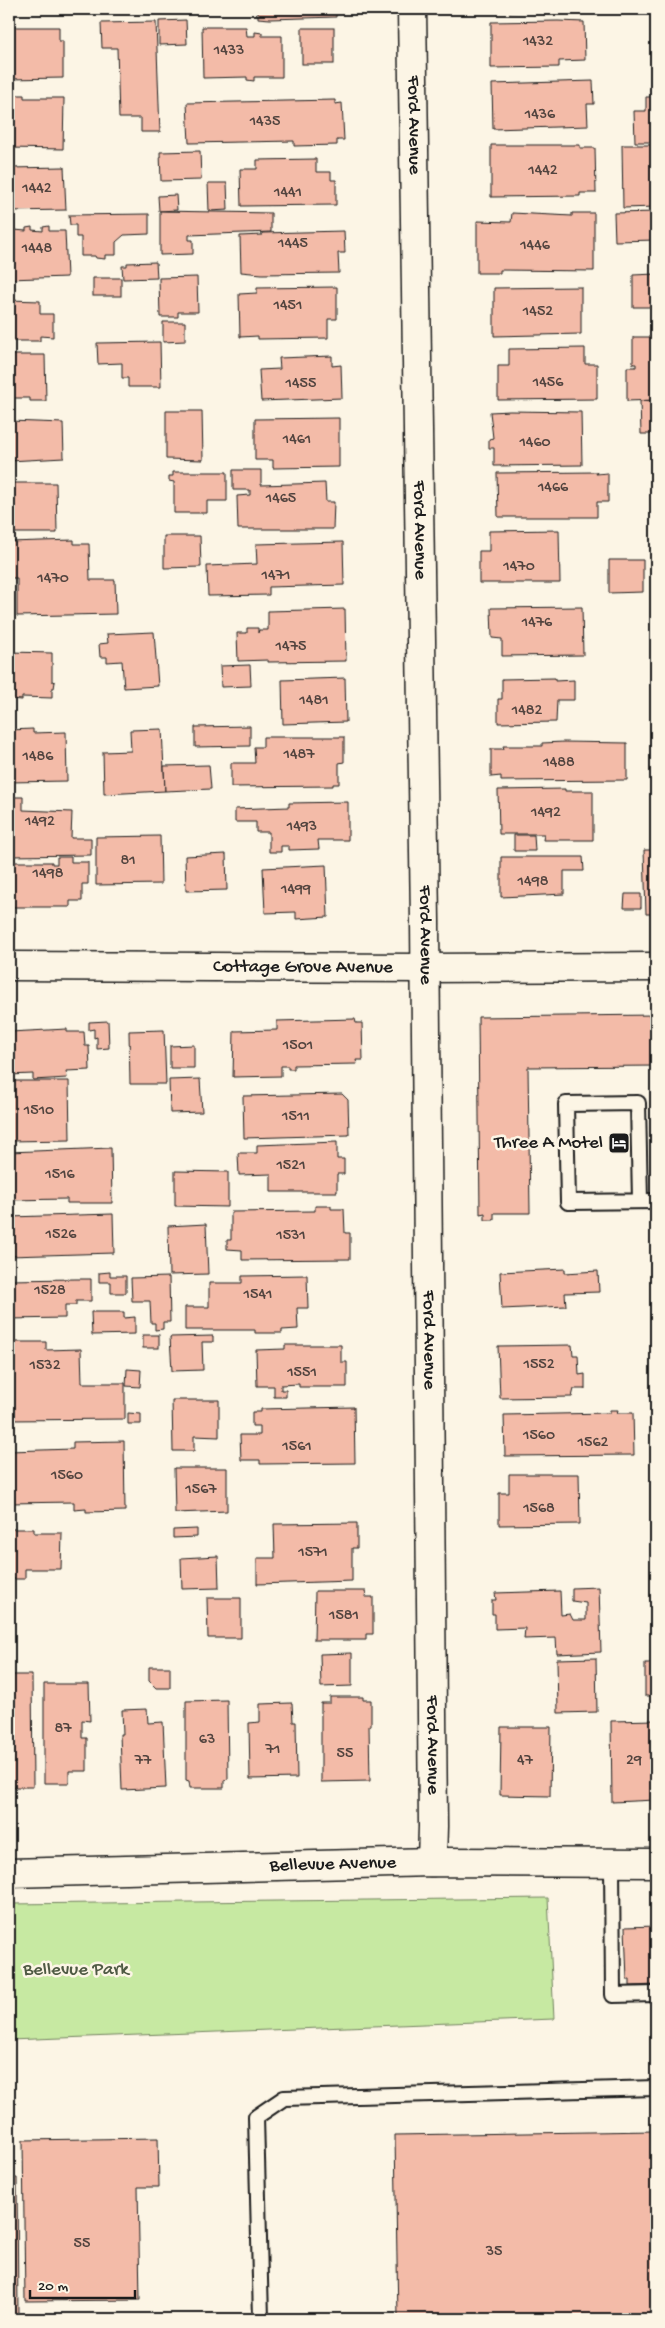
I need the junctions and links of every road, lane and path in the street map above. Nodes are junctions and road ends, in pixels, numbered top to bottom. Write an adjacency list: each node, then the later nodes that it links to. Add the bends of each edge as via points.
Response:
1 (412, 9): 4 (street, Ford Avenue)
2 (9, 966): 4 (street, Cottage Grove Avenue)
3 (656, 966): 4 (street, Cottage Grove Avenue)
4 (425, 968): 7 (street, Ford Avenue)
5 (640, 1201): 5 (lane, via 568,1202 566,1104 638,1103); 6 (lane)
6 (656, 1201)
7 (432, 1862): 8 (street, Bellevue Avenue); 10 (street, Bellevue Avenue)
8 (612, 1863): 9 (street, Bellevue Avenue); 11 (lane, via 614,1995)
9 (656, 1863)
10 (9, 1873)
11 (656, 1994)
12 (656, 2088): 13 (lane, via 284,2098 256,2117)
13 (261, 2319)

